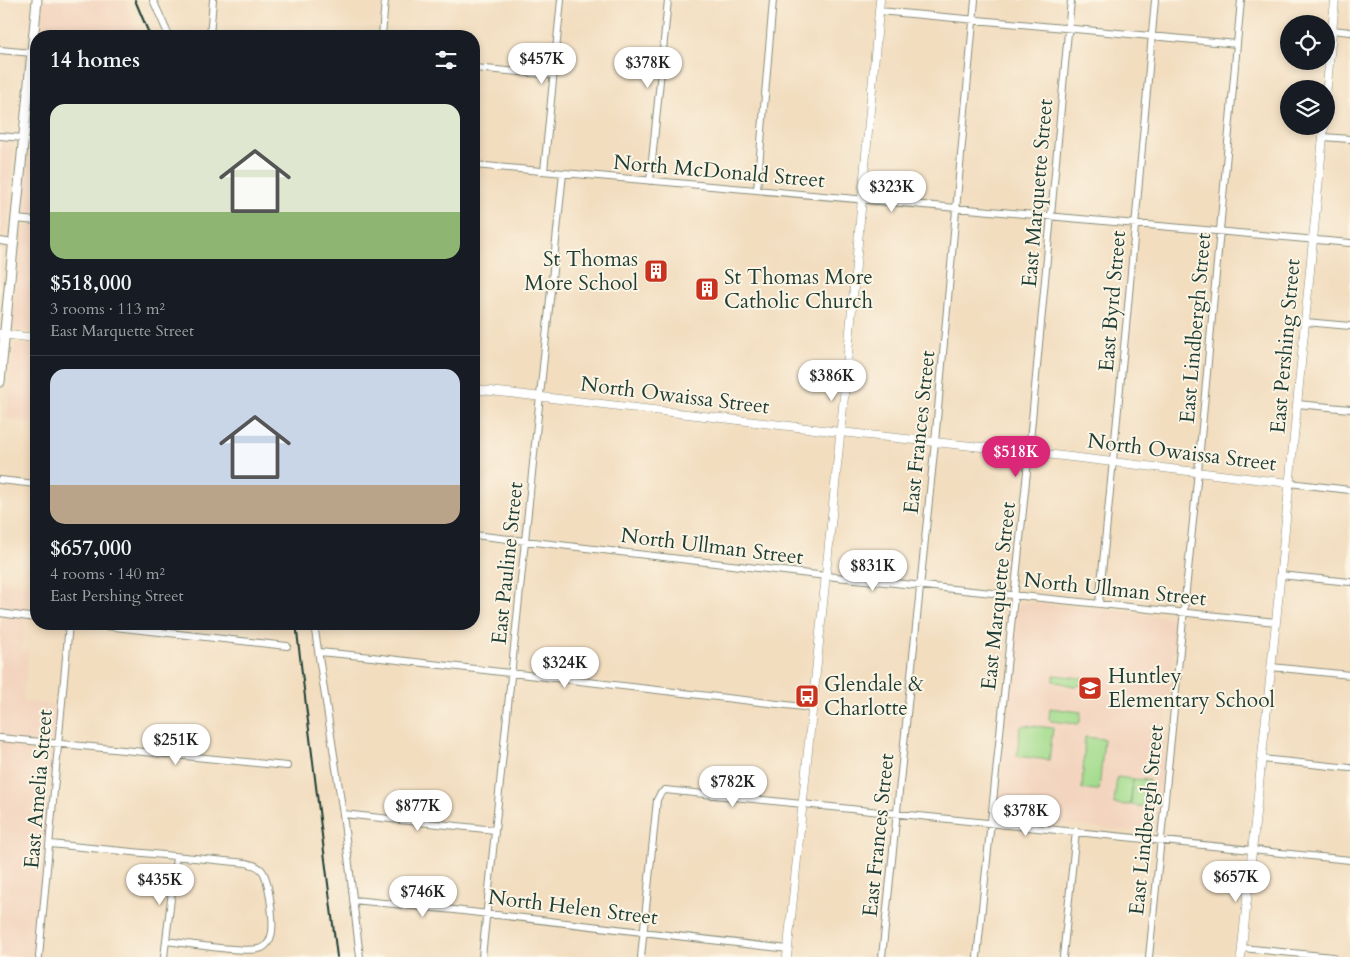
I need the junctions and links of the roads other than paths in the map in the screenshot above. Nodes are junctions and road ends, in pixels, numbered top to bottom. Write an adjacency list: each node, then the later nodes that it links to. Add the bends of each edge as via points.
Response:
1 (37, 0): 18 (main road)
2 (153, 0): 19 (street)
3 (213, 0): 20 (street)
4 (385, 0): 21 (street)
5 (560, 0): 30 (street)
6 (668, 0): 38 (street)
7 (773, 0): 39 (street)
8 (880, 0): 14 (street)
9 (975, 0): 16 (street, East Frances Street)
10 (1071, 0): 17 (street, East Marquette Street)
11 (1155, 0): 24 (street, East Byrd Street)
12 (1241, 0): 25 (street, East Lindbergh Street)
13 (1335, 0): 15 (street)
14 (879, 11): 16 (street); 40 (street)
15 (1334, 15)
16 (973, 20): 17 (street); 41 (street, East Frances Street)
17 (1068, 29): 24 (street); 42 (street, East Marquette Street)
18 (34, 30)
19 (166, 30)
20 (210, 30)
21 (382, 30)
22 (1335, 30): 23 (street)
23 (1350, 32)
24 (1152, 36): 25 (street); 45 (street, East Byrd Street)
25 (1237, 44): 46 (street, East Lindbergh Street)
26 (0, 50): 27 (street)
27 (30, 53)
28 (480, 69): 30 (street)
29 (30, 72): 33 (main road)
30 (553, 75): 36 (street)
31 (0, 136): 33 (street)
32 (1323, 136): 34 (street); 47 (street, East Pershing Street)
33 (23, 138): 43 (main road)
34 (1350, 139)
35 (480, 166): 36 (street, North McDonald Street)
36 (544, 171): 37 (street, North McDonald Street)
37 (563, 173): 38 (street, North McDonald Street); 57 (street, East Pauline Street)
38 (650, 181): 39 (street, North McDonald Street)
39 (757, 190): 40 (street, North McDonald Street)
40 (862, 200): 41 (street, North McDonald Street); 60 (street)
41 (956, 208): 42 (street, North McDonald Street); 61 (street, East Frances Street)
42 (1051, 216): 45 (street, North McDonald Street); 62 (street, East Marquette Street)
43 (16, 220): 44 (street); 49 (main road)
44 (30, 221)
45 (1136, 224): 46 (street, North McDonald Street); 63 (street, East Byrd Street)
46 (1220, 232): 47 (street, North McDonald Street); 64 (street, East Lindbergh Street)
47 (1313, 240): 50 (street, North McDonald Street); 51 (street, East Pershing Street)
48 (0, 241): 49 (street)
49 (14, 243): 53 (main road)
50 (1350, 243)
51 (1305, 322): 52 (street); 58 (street, East Pershing Street)
52 (1350, 326)
53 (2, 334): 54 (street); 55 (main road)
54 (30, 337)
55 (0, 382)
56 (480, 390): 57 (street, North Owaissa Street)
57 (541, 397): 60 (street, North Owaissa Street); 70 (street, East Pauline Street)
58 (1297, 404): 59 (street); 67 (street, East Pershing Street)
59 (1350, 409)
60 (840, 432): 61 (street, North Owaissa Street); 72 (street)
61 (935, 442): 62 (street, North Owaissa Street); 74 (street, East Frances Street)
62 (1029, 452): 63 (street, North Owaissa Street); 75 (street, East Marquette Street)
63 (1114, 462): 64 (street, North Owaissa Street); 76 (street, East Byrd Street)
64 (1198, 472): 67 (street, North Owaissa Street); 77 (street, East Lindbergh Street)
65 (0, 480): 66 (street)
66 (30, 483)
67 (1290, 483): 68 (street, North Owaissa Street); 71 (street, East Pershing Street)
68 (1350, 490)
69 (480, 536): 70 (street, North Ullman Street)
70 (526, 540): 72 (street, North Ullman Street); 87 (street, East Pauline Street)
71 (1280, 575): 73 (street); 80 (street, East Pershing Street)
72 (826, 576): 74 (street, North Ullman Street); 89 (street)
73 (1350, 582)
74 (920, 586): 75 (street, North Ullman Street); 97 (street, East Frances Street)
75 (1014, 594): 76 (street, North Ullman Street); 98 (street, East Marquette Street)
76 (1099, 604): 77 (street, North Ullman Street)
77 (1184, 612): 80 (street, North Ullman Street); 101 (street, East Lindbergh Street)
78 (0, 613): 79 (street)
79 (30, 617)
80 (1276, 622): 86 (street, East Pershing Street)
81 (68, 630): 91 (street, East Amelia Street)
82 (142, 630): 84 (street)
83 (315, 630): 85 (street)
84 (287, 646)
85 (318, 652): 87 (street); 96 (street)
86 (1271, 667): 88 (street); 92 (street, East Pershing Street)
87 (512, 673): 89 (street); 99 (street, East Pauline Street)
88 (1350, 675)
89 (812, 708): 95 (street)
90 (0, 738): 91 (street)
91 (58, 744): 93 (street); 102 (street, East Amelia Street)
92 (1262, 759): 94 (street); 103 (street, East Pershing Street)
93 (287, 766)
94 (1350, 768)
95 (802, 805): 97 (street); 108 (street, via 665,790 657,800); 111 (street)
96 (343, 814): 99 (street); 106 (street)
97 (897, 814): 98 (street); 117 (street, East Frances Street)
98 (991, 823): 100 (street); 118 (street, East Marquette Street)
99 (495, 830): 107 (street, East Pauline Street)
100 (1076, 831): 101 (street); 119 (street)
101 (1161, 840): 103 (street); 120 (street, East Lindbergh Street)
102 (50, 844): 104 (street); 112 (street, East Amelia Street)
103 (1253, 850): 105 (street); 110 (street, East Pershing Street)
104 (176, 856): 109 (street); 109 (street, via 259,868 268,889 272,936 264,947 255,949)
105 (1350, 860)
106 (353, 900): 107 (street, North Helen Street); 114 (street)
107 (487, 914): 108 (street, North Helen Street); 115 (street, East Pauline Street)
108 (643, 932): 111 (street, North Helen Street); 116 (street)
109 (166, 941): 113 (street)
110 (1242, 948): 121 (street, East Pershing Street); 122 (street)
111 (788, 953)
112 (39, 957)
113 (164, 957)
114 (360, 957)
115 (482, 957)
116 (641, 957)
117 (882, 957)
118 (977, 957)
119 (1063, 957)
120 (1149, 957)
121 (1241, 957)
122 (1333, 957)

